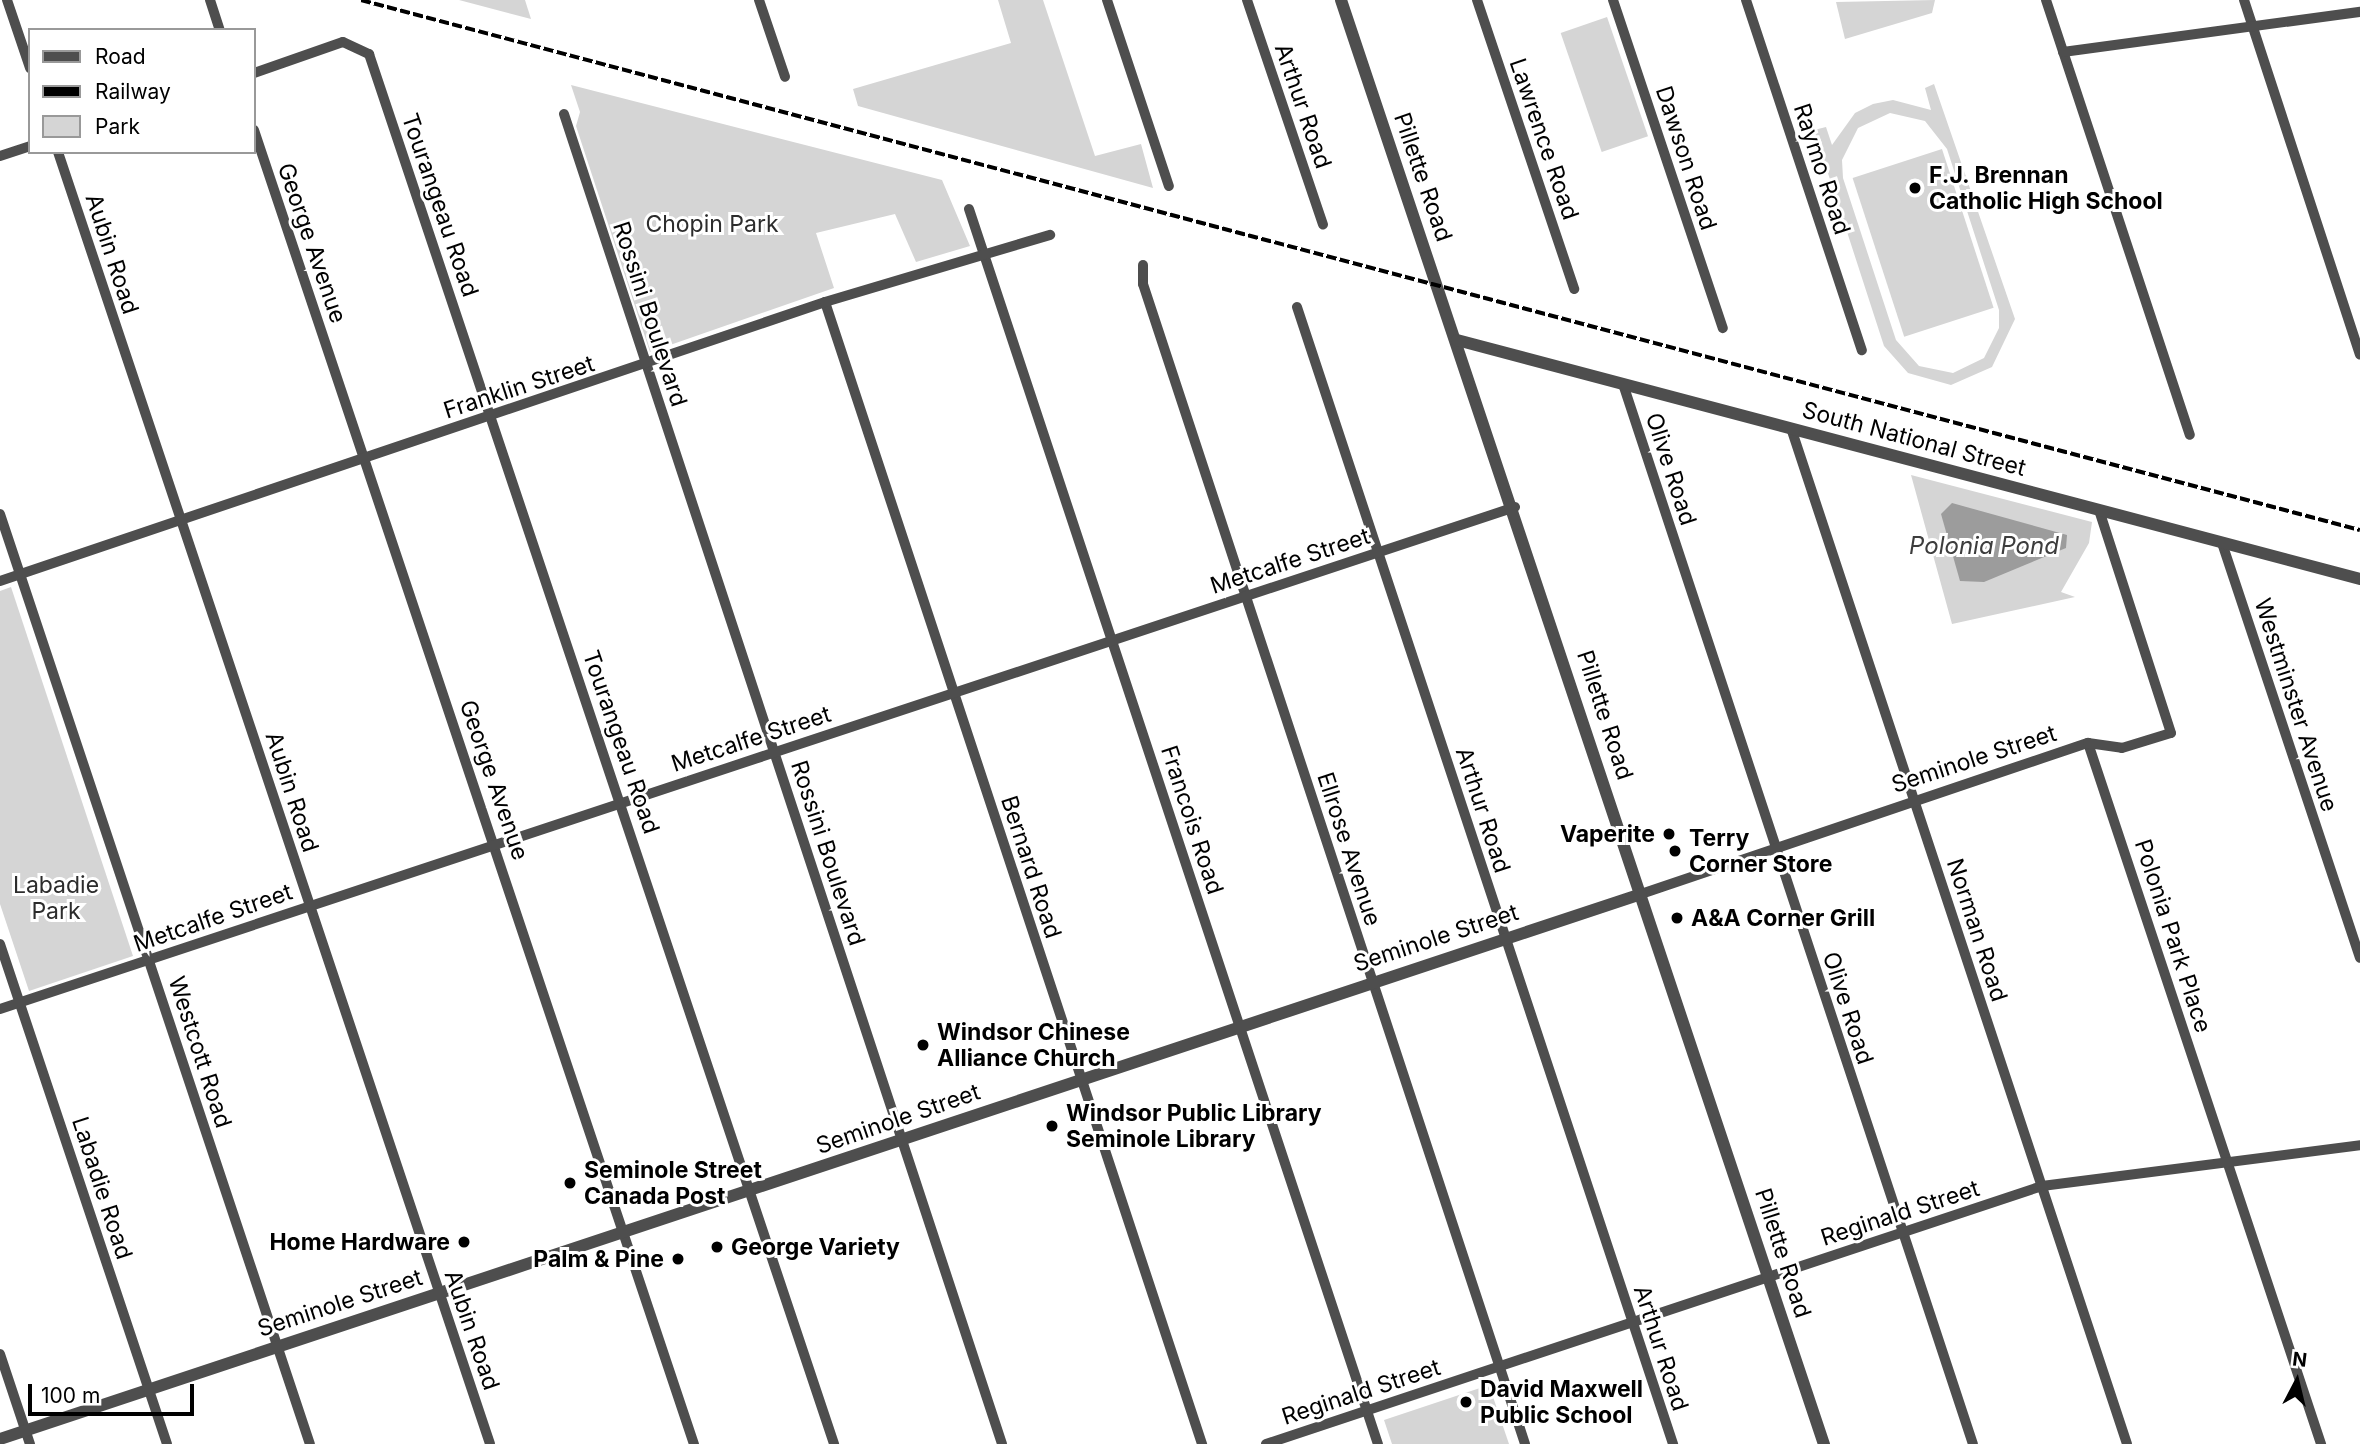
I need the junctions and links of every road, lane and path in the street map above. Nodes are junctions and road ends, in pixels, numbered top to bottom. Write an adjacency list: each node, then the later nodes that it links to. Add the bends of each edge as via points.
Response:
1 (7, 0): 16 (street)
2 (210, 0): 14 (street)
3 (759, 0): 18 (street)
4 (1107, 0): 24 (street)
5 (1247, 0): 26 (street, Arthur Road)
6 (1341, 0): 34 (street, Pillette Road)
7 (1477, 0): 30 (street, Lawrence Road)
8 (1613, 0): 33 (street, Dawson Road)
9 (1746, 0): 35 (street, Raymo Road)
10 (2046, 0): 15 (street)
11 (2244, 0): 13 (street)
12 (2360, 12): 13 (street)
13 (2252, 26): 15 (street); 36 (street)
14 (219, 28)
15 (2063, 52): 41 (street)
16 (28, 62)
17 (256, 71): 39 (street, Tourangeau Road, via 342,42 369,54)
18 (785, 77)
19 (564, 114): 37 (street, Rossini Boulevard)
20 (256, 136): 42 (street, George Avenue)
21 (28, 147): 23 (street)
22 (59, 154): 46 (street, Aubin Road)
23 (0, 156)
24 (1168, 186)
25 (969, 209): 28 (street, Francois Road)
26 (1323, 225)
27 (1050, 235): 28 (street, Franklin Street)
28 (982, 251): 31 (street, Franklin Street); 53 (street, Francois Road)
29 (1143, 265): 52 (street, Ellrose Avenue, via 1143,284)
30 (1574, 289)
31 (825, 302): 37 (street, Franklin Street); 54 (street, Bernard Road)
32 (1297, 307): 48 (street, Arthur Road)
33 (1723, 328)
34 (1457, 340): 38 (street, South National Street); 43 (street, Pillette Road)
35 (1862, 350)
36 (2360, 354)
37 (647, 366): 39 (street, Franklin Street); 56 (street, Rossini Boulevard)
38 (1623, 384): 40 (street, South National Street); 60 (street, Olive Road)
39 (491, 416): 42 (street, Franklin Street); 58 (street, Tourangeau Road)
40 (1791, 428): 44 (street, South National Street); 57 (street, Norman Road)
41 (2190, 435)
42 (364, 459): 46 (street, Franklin Street); 59 (street, George Avenue)
43 (1515, 507): 48 (street, Metcalfe Street); 61 (street, Pillette Road)
44 (2099, 510): 47 (street, South National Street); 55 (street, via 2171,733 2122,748)
45 (0, 514): 49 (street, Westcott Road)
46 (181, 520): 49 (street, Franklin Street); 62 (street, Aubin Road)
47 (2222, 543): 50 (street, South National Street); 65 (street, Westminster Avenue)
48 (1378, 553): 52 (street, Metcalfe Street); 63 (street, Arthur Road)
49 (20, 574): 51 (street, Franklin Street); 66 (street, Westcott Road)
50 (2360, 579)
51 (0, 581)
52 (1246, 596): 53 (street, Metcalfe Street); 67 (street, Ellrose Avenue)
53 (1112, 640): 54 (street, Metcalfe Street); 70 (street, Francois Road)
54 (953, 693): 56 (street, Metcalfe Street); 71 (street, Bernard Road)
55 (2088, 743): 57 (street, Seminole Street); 74 (street, Polonia Park Place)
56 (774, 752): 58 (street, Metcalfe Street); 72 (street, Rossini Boulevard)
57 (1914, 802): 60 (street, Seminole Street); 75 (street, Norman Road)
58 (621, 803): 59 (street, Metcalfe Street); 76 (street, Tourangeau Road)
59 (496, 844): 62 (street, Metcalfe Street); 77 (street, George Avenue)
60 (1774, 847): 61 (street, Seminole Street); 78 (street, Olive Road)
61 (1641, 894): 63 (street, Seminole Street); 79 (street, Pillette Road)
62 (309, 905): 66 (street, Metcalfe Street); 80 (street, Aubin Road)
63 (1504, 937): 67 (street, Seminole Street); 81 (street, Arthur Road)
64 (0, 944): 68 (street, Labadie Road)
65 (2360, 958)
66 (149, 960): 68 (street, Metcalfe Street); 82 (street, Westcott Road)
67 (1372, 982): 70 (street, Seminole Street); 84 (street, Ellrose Avenue)
68 (19, 1002): 69 (street, Metcalfe Street); 85 (street, Labadie Road)
69 (0, 1009)
70 (1239, 1026): 71 (street, Seminole Street); 86 (street, Francois Road)
71 (1081, 1080): 72 (street, Seminole Street); 96 (street, Bernard Road)
72 (902, 1140): 76 (street, Seminole Street); 95 (street, Rossini Boulevard)
73 (2360, 1145): 74 (street, Reginald Street)
74 (2228, 1162): 75 (street, Reginald Street); 104 (street, Polonia Park Place)
75 (2042, 1186): 78 (street, Reginald Street); 103 (street, Norman Road)
76 (751, 1191): 77 (street, Seminole Street); 94 (street, Tourangeau Road)
77 (623, 1231): 80 (street, Seminole Street); 93 (street, George Avenue)
78 (1903, 1232): 79 (street, Reginald Street); 102 (street, Olive Road)
79 (1769, 1277): 81 (street, Reginald Street); 101 (street, Pillette Road)
80 (439, 1292): 82 (street, Seminole Street); 92 (street, Aubin Road)
81 (1632, 1322): 84 (street, Reginald Street); 100 (street, Arthur Road)
82 (278, 1346): 85 (street, Seminole Street); 91 (street, Westcott Road)
83 (0, 1354): 87 (street)
84 (1500, 1366): 86 (street, Reginald Street); 99 (street, Ellrose Avenue)
85 (148, 1389): 87 (street, Seminole Street); 90 (street, Labadie Road)
86 (1367, 1410): 97 (street, Reginald Street); 98 (street, Francois Road)
87 (26, 1430): 88 (street, Seminole Street); 89 (street)
88 (0, 1439)
89 (30, 1444)
90 (167, 1444)
91 (310, 1444)
92 (490, 1444)
93 (694, 1444)
94 (834, 1444)
95 (1002, 1444)
96 (1202, 1444)
97 (1266, 1444)
98 (1378, 1444)
99 (1525, 1444)
100 (1672, 1444)
101 (1824, 1444)
102 (1973, 1444)
103 (2127, 1444)
104 (2321, 1444)

